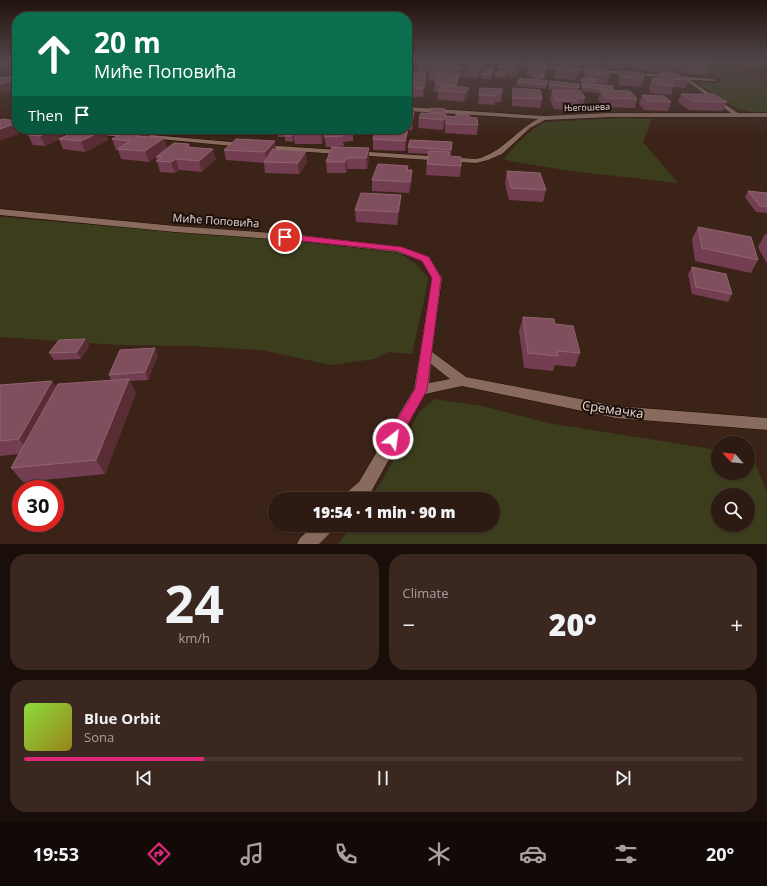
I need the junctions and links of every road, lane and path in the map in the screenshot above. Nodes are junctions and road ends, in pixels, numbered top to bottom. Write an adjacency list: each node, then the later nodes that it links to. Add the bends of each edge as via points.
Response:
1 (697, 86): 4 (street)
2 (412, 109): 5 (street, Његошева)
3 (767, 115): 4 (street, Његошева)
4 (738, 116): 5 (street, Његошева, via 610,115)
5 (544, 118): 10 (street, via 528,127 499,154 476,161)
6 (113, 134): 7 (street)
7 (137, 136)
8 (145, 137): 9 (street)
9 (248, 146)
10 (256, 146)
11 (0, 212): 12 (street, Миће Поповића, via 399,249 426,259 437,278)
12 (426, 354): 13 (street, Сремачка); 14 (street)
13 (462, 381): 14 (street, Сремачка); 15 (street, Сремачка, via 616,412)
14 (421, 390): 16 (street, via 365,487)
15 (767, 424)
16 (360, 492)
17 (319, 532): 18 (street)
18 (306, 544)

